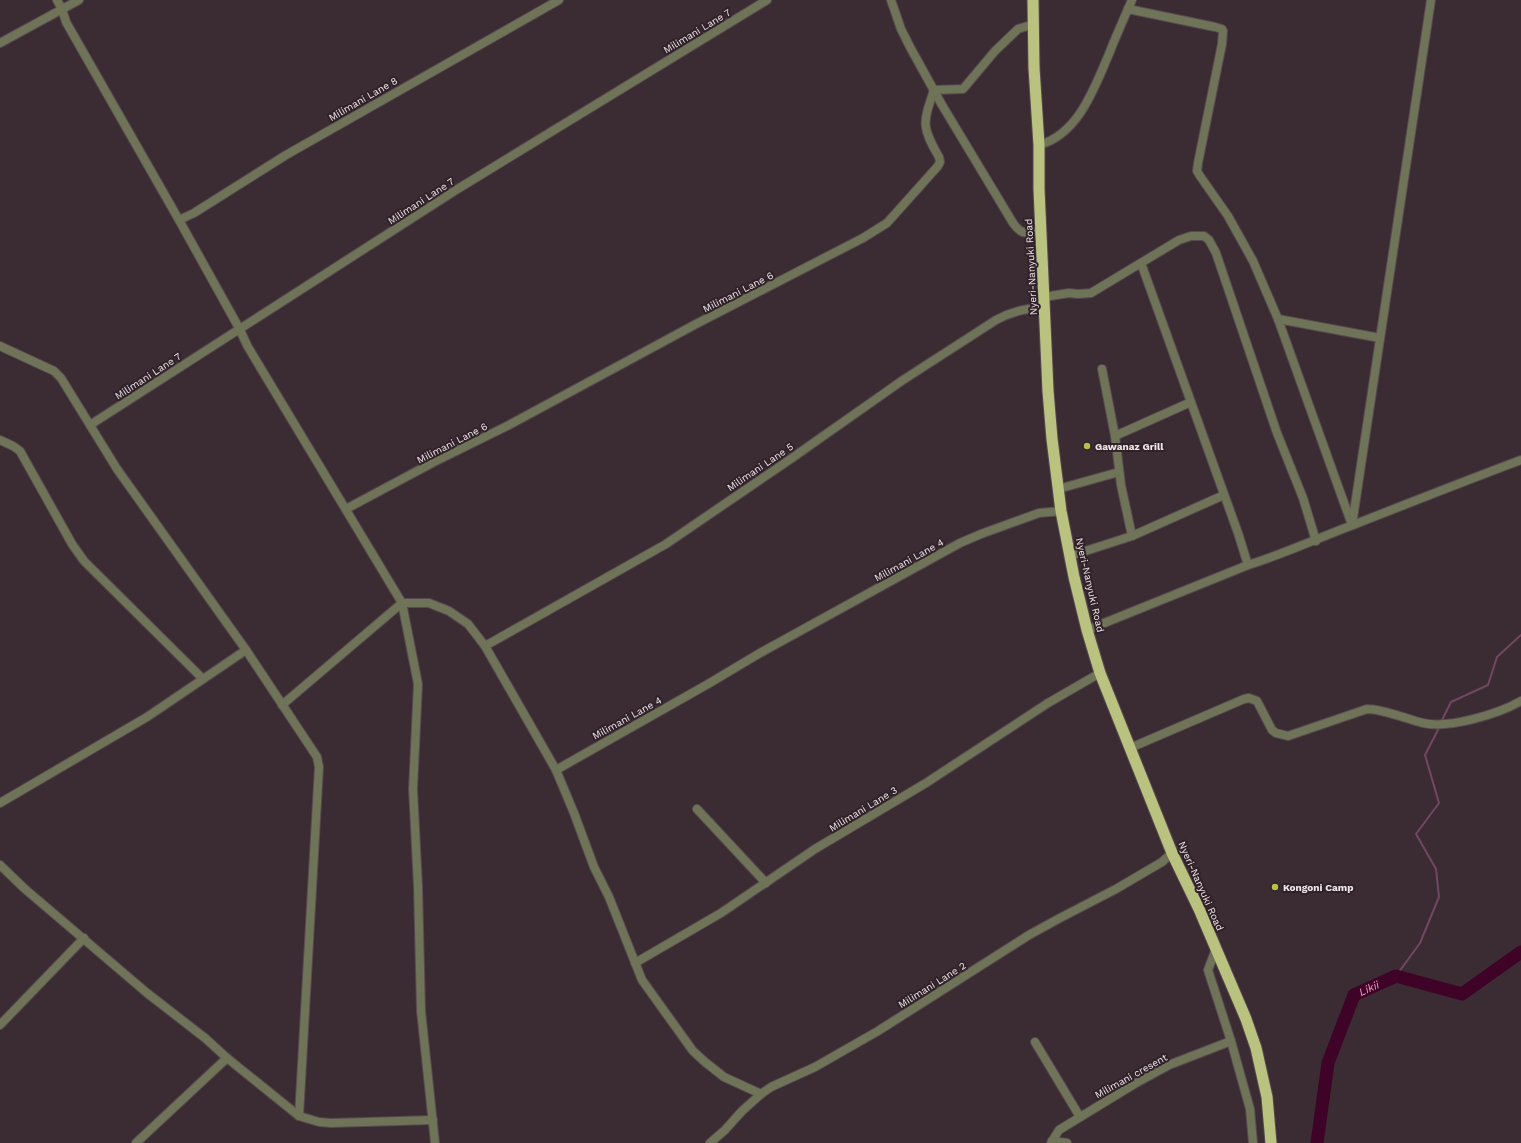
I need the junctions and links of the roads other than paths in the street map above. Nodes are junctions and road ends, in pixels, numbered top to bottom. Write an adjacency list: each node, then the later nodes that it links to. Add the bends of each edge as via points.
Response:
1 (57, 0): 9 (street)
2 (80, 0): 9 (street)
3 (559, 0): 15 (street, Milimani Lane 8, via 325,132)
4 (767, 0): 20 (street, Milimani Lane 7, via 456,190)
5 (891, 0): 13 (street, via 906,39)
6 (1033, 0): 11 (highway, Nyeri-Nanyuki Road)
7 (1132, 0): 10 (street)
8 (1431, 0): 21 (street)
9 (62, 9): 12 (street); 15 (street, via 69,28)
10 (1128, 9): 14 (street, via 1090,98 1061,135); 19 (street, via 1220,28 1223,31 1198,171 1204,184 1228,216 1253,261)
11 (1034, 24): 13 (street, via 1018,29 963,90); 14 (highway, Nyeri-Nanyuki Road)
12 (0, 43)
13 (934, 90): 16 (street, via 1016,228 1026,233); 32 (street, Milimani Lane 6, via 925,129 940,162 881,227)
14 (1039, 145): 16 (highway, Nyeri-Nanyuki Road)
15 (179, 220): 20 (street)
16 (1042, 232): 18 (highway, Nyeri-Nanyuki Road)
17 (1141, 263): 18 (street, Milimani Lane 5, via 1091,293 1069,293); 24 (street); 36 (street, Milimani Lane 5, via 1179,240 1204,236 1209,240 1216,253)
18 (1044, 302): 30 (highway, Nyeri-Nanyuki Road, via 1048,391); 41 (street, Milimani Lane 5, via 1006,314 996,320 903,380 666,544)
19 (1278, 319): 21 (street); 34 (street)
20 (239, 328): 25 (street, Milimani Lane 7); 32 (street)
21 (1380, 338): 34 (street)
22 (0, 346): 25 (street, via 54,371)
23 (1102, 369): 26 (street)
24 (1192, 402): 26 (street); 31 (street)
25 (90, 425): 42 (street, via 117,468)
26 (1115, 436): 29 (street)
27 (0, 440): 44 (street, via 20,452 84,561)
28 (1521, 460): 34 (street)
29 (1119, 472): 30 (street); 35 (street)
30 (1058, 489): 33 (highway, Nyeri-Nanyuki Road)
31 (1224, 495): 35 (street); 38 (street)
32 (346, 509): 39 (street)
33 (1061, 511): 37 (highway, Nyeri-Nanyuki Road); 48 (street, Milimani Lane 4, via 1039,513 960,543 760,652)
34 (1352, 525): 36 (street)
35 (1132, 536): 37 (street)
36 (1316, 541): 38 (street)
37 (1070, 556): 40 (highway, Nyeri-Nanyuki Road)
38 (1248, 565): 40 (street)
39 (402, 603): 41 (street, via 429,603 449,611 468,624); 46 (street); 64 (street, via 418,684 413,789 421,1011)
40 (1087, 630): 43 (highway, Nyeri-Nanyuki Road)
41 (485, 646): 48 (street)
42 (246, 650): 44 (street); 46 (street)
43 (1100, 673): 47 (highway, Nyeri-Nanyuki Road); 53 (street, Milimani Lane 3, via 1048,703)
44 (203, 678): 49 (street, via 147,717)
45 (1521, 701): 47 (street, via 1451,724 1425,723 1367,709 1288,736 1276,734 1257,701 1249,698 1227,705)
46 (282, 705): 62 (street, via 314,751 319,767)
47 (1130, 748): 51 (highway, Nyeri-Nanyuki Road)
48 (556, 770): 56 (street)
49 (0, 803)
50 (697, 809): 53 (street)
51 (1172, 853): 55 (highway, Nyeri-Nanyuki Road); 61 (street, Milimani Lane 2, via 1162,862 1116,889 1030,935 872,1034)
52 (0, 865): 54 (street)
53 (766, 883): 56 (street, Milimani Lane 3, via 722,913)
54 (84, 938): 57 (street); 60 (street)
55 (1216, 949): 58 (street, via 1208,970); 71 (highway, Nyeri-Nanyuki Road, via 1256,1048 1267,1098)
56 (635, 963): 61 (street, via 642,980 693,1051 724,1077)
57 (0, 1025)
58 (1231, 1041): 63 (street, Milimani cresent, via 1169,1066); 70 (street, via 1250,1109)
59 (1035, 1042): 63 (street)
60 (227, 1058): 62 (street); 66 (street)
61 (761, 1094): 68 (street, Milimani Lane 2)
62 (299, 1116): 64 (street, via 331,1123)
63 (1080, 1117): 65 (street, Milimani cresent, via 1059,1130)
64 (432, 1120): 67 (street)
65 (1051, 1142): 69 (street)
66 (136, 1143)
67 (435, 1143)
68 (710, 1143)
69 (1067, 1143)
70 (1253, 1143)
71 (1271, 1143)

